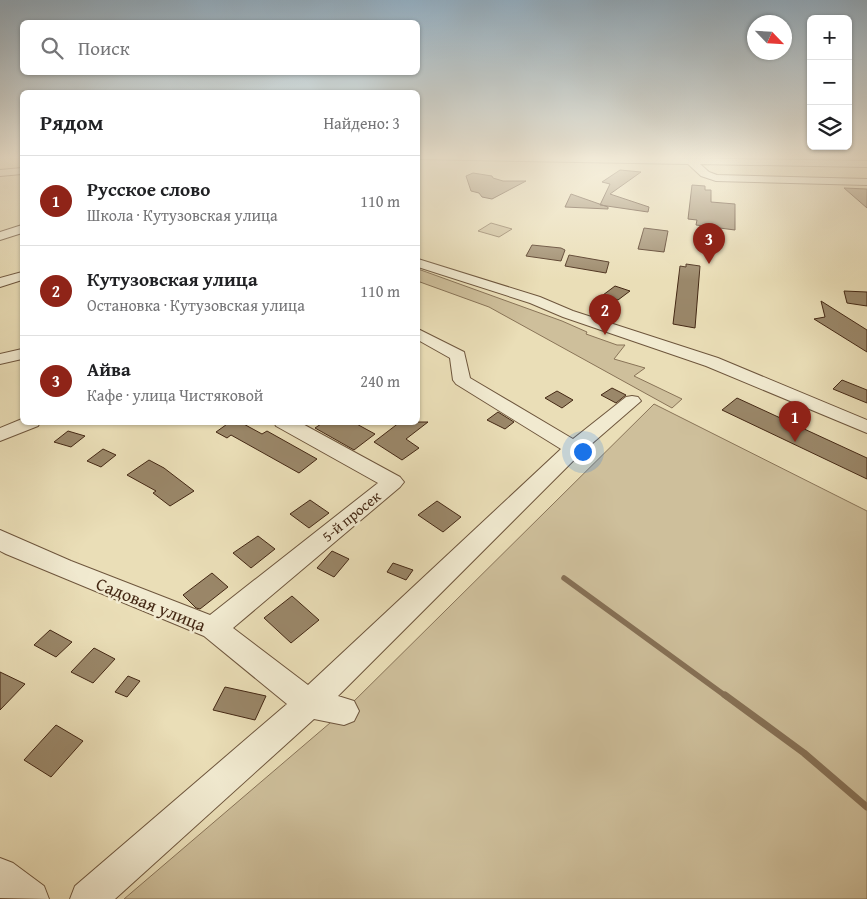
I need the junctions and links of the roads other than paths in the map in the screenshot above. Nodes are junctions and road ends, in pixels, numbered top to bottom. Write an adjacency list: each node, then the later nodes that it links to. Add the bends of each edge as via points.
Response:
1 (20, 223): 2 (street)
2 (0, 228)
3 (20, 231): 4 (street)
4 (0, 236)
5 (420, 264): 14 (street, via 712,362)
6 (20, 277): 7 (street)
7 (0, 283)
8 (420, 335): 16 (street, via 458,356 462,380)
9 (20, 354): 10 (street)
10 (0, 359)
11 (632, 401): 16 (street)
12 (23, 425): 15 (street)
13 (288, 425): 18 (street, 5-й просек, via 393,482)
14 (867, 427)
15 (0, 434)
16 (574, 448): 19 (street)
17 (0, 539): 18 (street, Садовая улица, via 14,548)
18 (213, 628): 19 (street, Садовая улица)
19 (309, 704): 20 (street, Садовая улица); 23 (street)
20 (344, 711)
21 (0, 876): 22 (street)
22 (31, 899)
23 (88, 899)

